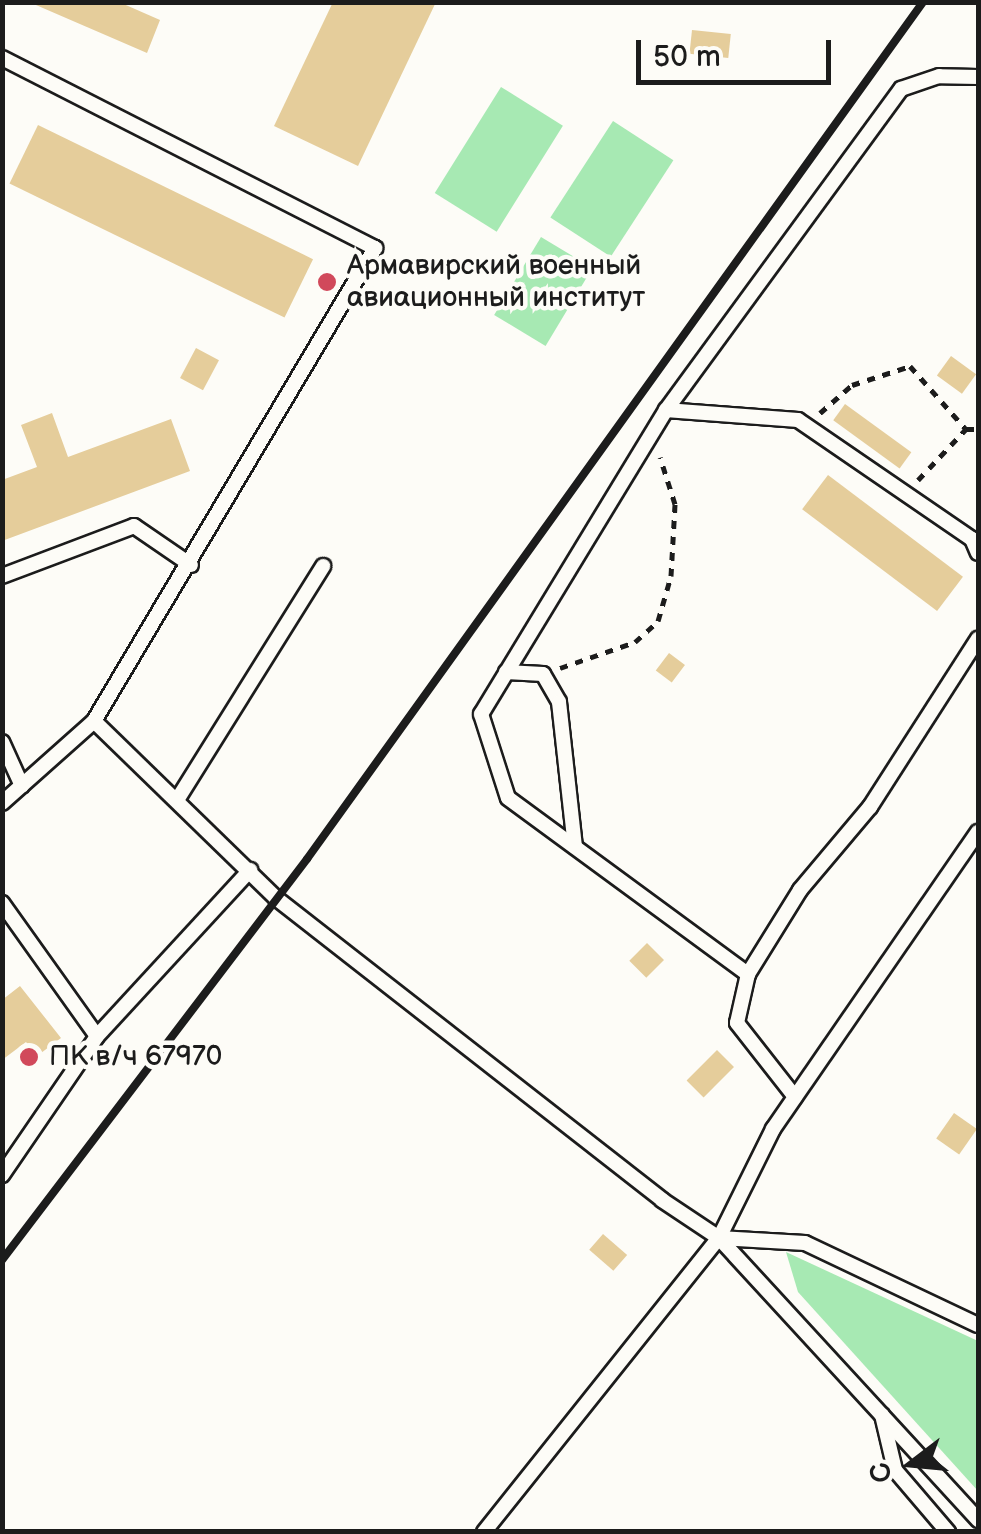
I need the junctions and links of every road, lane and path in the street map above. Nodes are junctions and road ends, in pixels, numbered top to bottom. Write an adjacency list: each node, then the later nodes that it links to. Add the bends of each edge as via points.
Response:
1 (2, 58): 10 (lane, via 375,248)
2 (978, 77): 3 (lane, via 939,76 902,90)
3 (666, 410): 4 (lane); 7 (lane)
4 (806, 425): 5 (path, via 852,385 910,366); 8 (lane)
5 (966, 429): 6 (path); 8 (path)
6 (978, 429)
7 (652, 433): 14 (lane); 15 (path, via 675,504 672,576 658,621 634,642)
8 (905, 493): 9 (lane)
9 (976, 542)
10 (190, 565): 12 (lane, via 134,526); 16 (lane)
11 (322, 566): 19 (lane)
12 (2, 576)
13 (978, 640): 25 (lane, via 870,807 800,890)
14 (506, 672): 15 (lane); 22 (lane, via 481,714 508,798)
15 (543, 674): 22 (lane, via 559,702)
16 (94, 721): 18 (lane); 19 (lane)
17 (2, 742): 18 (lane)
18 (22, 786): 20 (lane)
19 (177, 800): 23 (lane)
20 (2, 803)
21 (978, 832): 27 (lane)
22 (574, 846): 25 (lane)
23 (250, 870): 26 (lane); 29 (lane, via 322,935)
24 (2, 902): 26 (lane)
25 (748, 974): 27 (lane, via 736,1023)
26 (97, 1036): 28 (lane)
27 (795, 1096): 29 (lane)
28 (2, 1175)
29 (719, 1238): 30 (lane, via 805,1243); 31 (lane); 33 (lane)
30 (978, 1324)
31 (880, 1410): 32 (lane); 34 (lane, via 895,1470)
32 (978, 1520)
33 (484, 1532)
34 (948, 1532)

